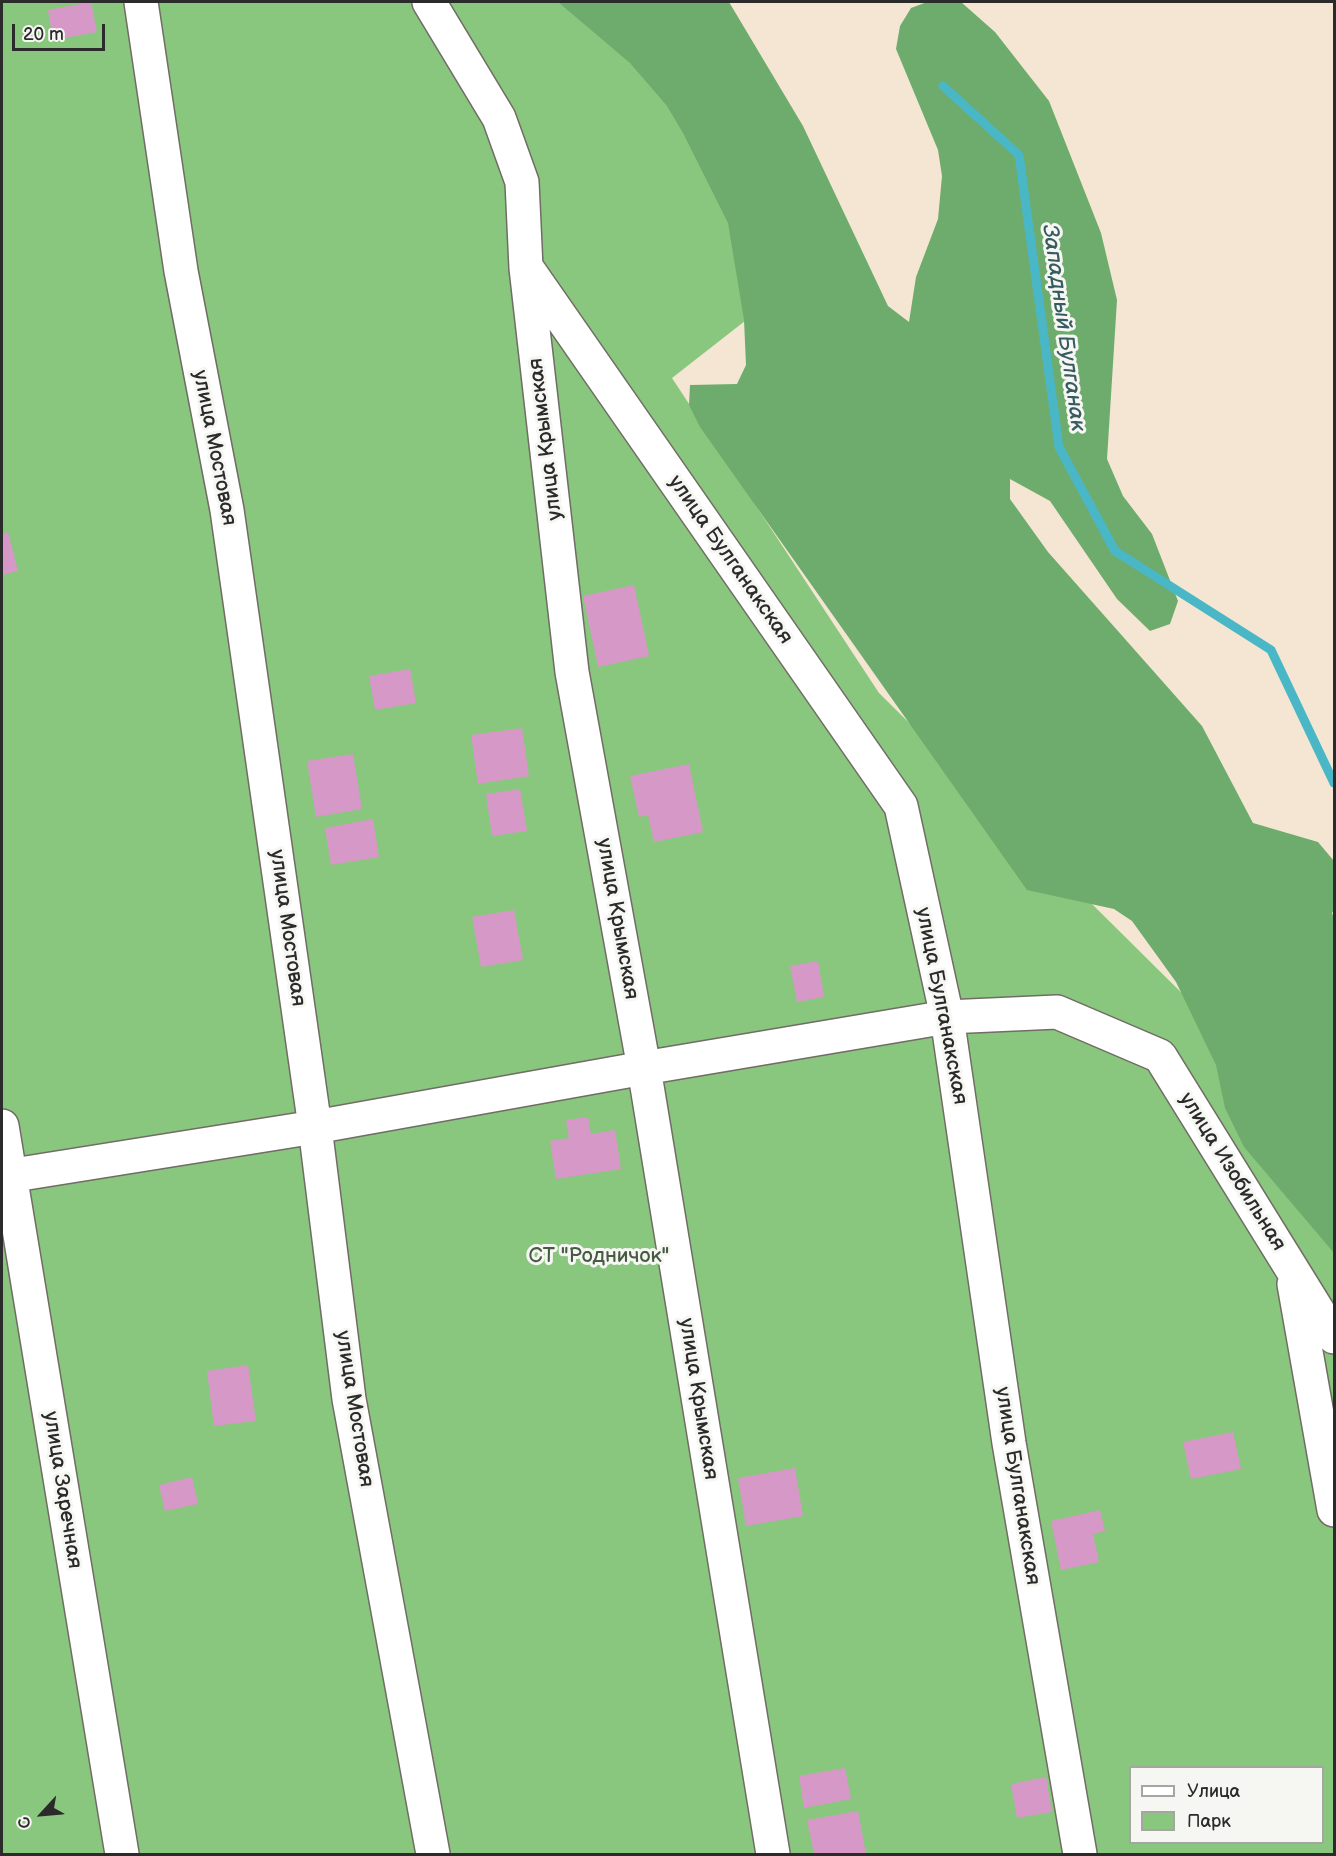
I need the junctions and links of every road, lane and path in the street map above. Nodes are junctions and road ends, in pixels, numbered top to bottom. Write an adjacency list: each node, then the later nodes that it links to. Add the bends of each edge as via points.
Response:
1 (141, 2): 7 (street, улица Мостовая, via 180,271 227,510)
2 (429, 2): 3 (street, улица Крымская, via 499,118 522,182)
3 (526, 268): 4 (street, улица Булганакская, via 901,806); 5 (street, улица Крымская, via 572,672)
4 (948, 1017): 5 (street, улица Изобильная); 9 (street, улица Изобильная, via 1058,1012 1160,1056); 15 (street, улица Булганакская, via 1009,1443)
5 (644, 1068): 7 (street, улица Изобильная); 14 (street, улица Крымская)
6 (2, 1126): 8 (street, улица Заречная)
7 (315, 1127): 8 (street, улица Изобильная); 13 (street, улица Мостовая, via 349,1399)
8 (6, 1176): 12 (street, улица Заречная)
9 (1291, 1268): 10 (street); 11 (street, улица Изобильная)
10 (1335, 1337)
11 (1335, 1510)
12 (122, 1854)
13 (433, 1854)
14 (773, 1854)
15 (1080, 1854)

